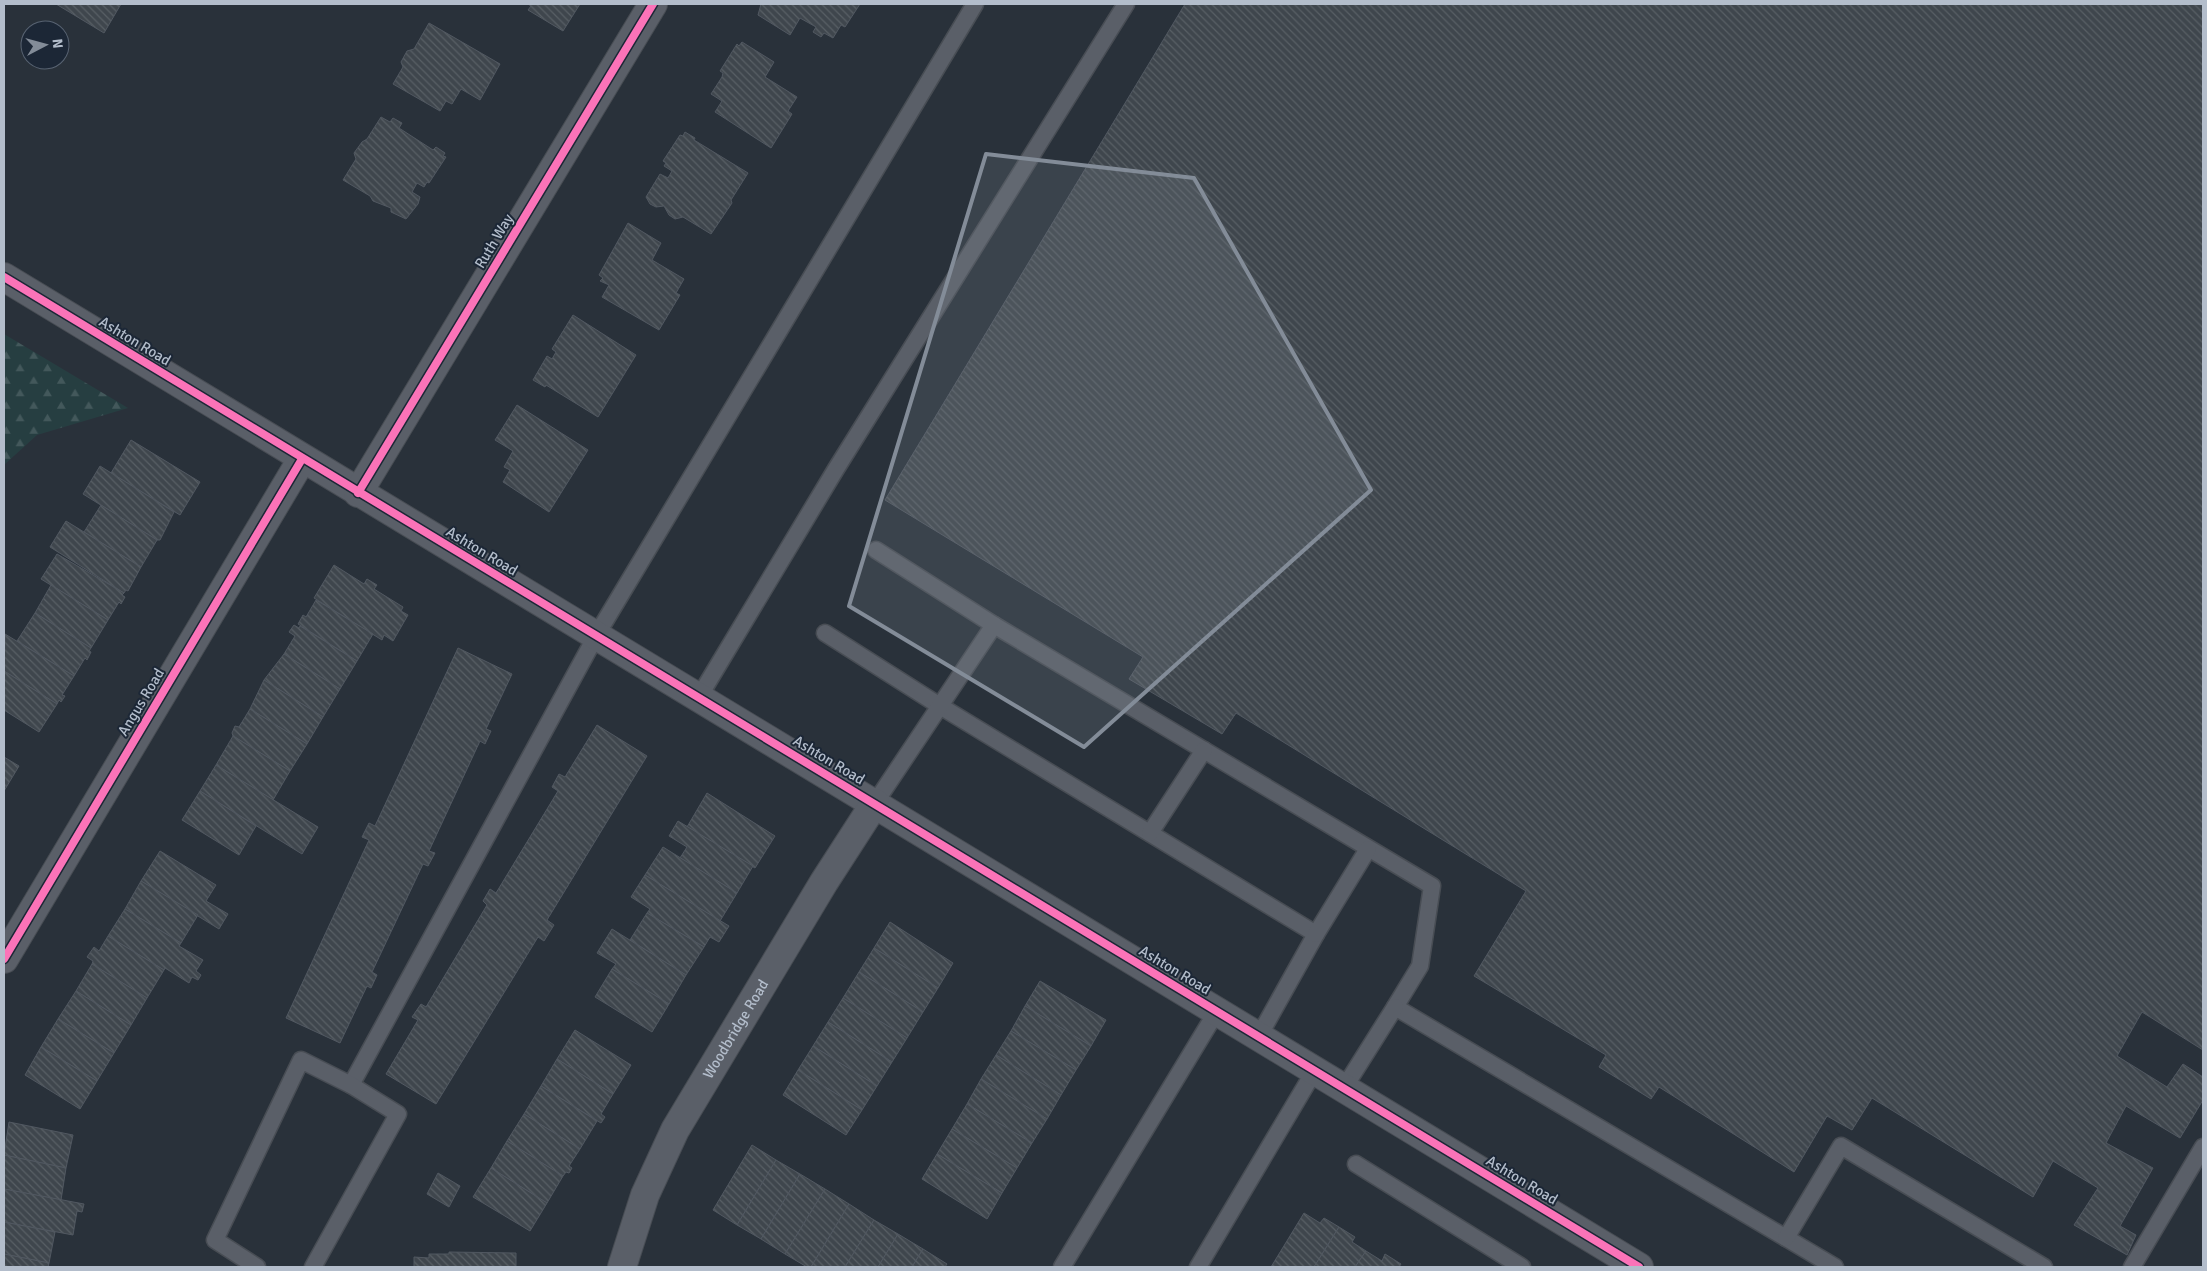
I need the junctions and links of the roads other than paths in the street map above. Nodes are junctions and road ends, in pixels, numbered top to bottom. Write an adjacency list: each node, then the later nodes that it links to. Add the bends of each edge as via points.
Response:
1 (653, 4): 6 (street, Ruth Way)
2 (975, 4): 10 (lane)
3 (1126, 4): 11 (lane, via 836,468)
4 (4, 277): 5 (street, Ashton Road)
5 (302, 459): 6 (street, Ashton Road); 18 (street, Angus Road)
6 (358, 493): 10 (street, Ashton Road)
7 (876, 550): 8 (lane)
8 (994, 625): 12 (lane); 13 (lane)
9 (825, 633): 12 (lane)
10 (596, 636): 11 (street, Ashton Road); 23 (lane)
11 (700, 698): 14 (street, Ashton Road)
12 (940, 706): 14 (lane); 15 (lane)
13 (1204, 750): 15 (lane); 16 (lane)
14 (875, 803): 20 (street, Ashton Road); 30 (street, Woodbridge Road, via 675,1130 645,1195)
15 (1150, 833): 17 (lane)
16 (1368, 849): 17 (lane); 19 (lane, via 1432,886 1420,966)
17 (1316, 934): 21 (lane)
18 (4, 959)
19 (1395, 1007): 24 (lane); 27 (lane)
20 (1217, 1011): 21 (street, Ashton Road); 31 (lane)
21 (1259, 1036): 22 (street, Ashton Road)
22 (1315, 1070): 24 (street, Ashton Road); 32 (lane)
23 (350, 1086): 28 (lane, via 301,1060 215,1240); 29 (lane, via 398,1114)
24 (1344, 1088): 34 (street, Ashton Road)
25 (2203, 1146): 37 (lane)
26 (1356, 1164): 33 (lane)
27 (1786, 1238): 35 (lane); 36 (lane, via 1841,1146)
28 (257, 1267)
29 (313, 1267)
30 (622, 1267)
31 (1062, 1267)
32 (1198, 1267)
33 (1522, 1267)
34 (1639, 1267)
35 (1835, 1267)
36 (2044, 1267)
37 (2132, 1267)

